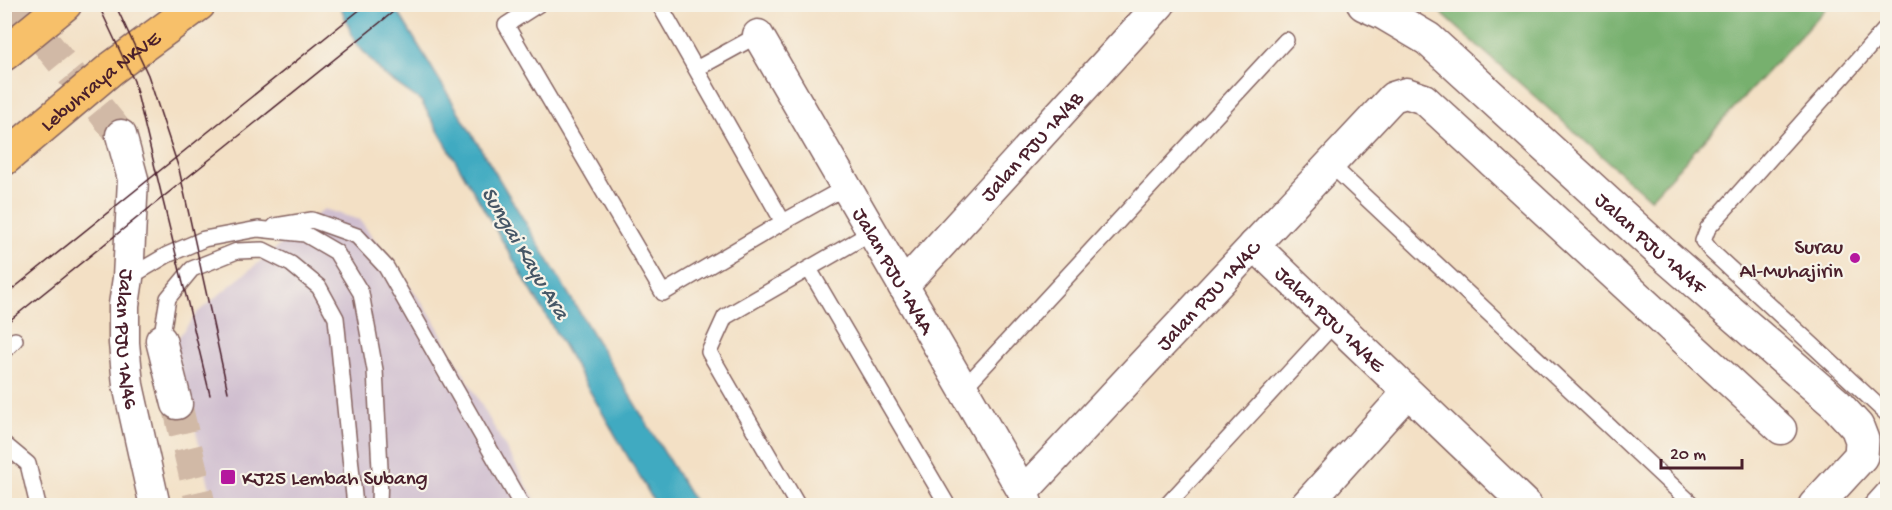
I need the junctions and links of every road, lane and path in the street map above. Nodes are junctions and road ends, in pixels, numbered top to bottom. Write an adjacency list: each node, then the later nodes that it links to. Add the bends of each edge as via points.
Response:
1 (65, 4): 10 (highway)
2 (539, 4): 16 (lane, via 506,25 663,293)
3 (659, 4): 11 (lane)
4 (1160, 4): 22 (street, Jalan PJU 1A/4B)
5 (1364, 4): 44 (street, Jalan PJU 1A/4F, via 1428,39 1669,259 1835,403 1857,427 1862,440 1861,456)
6 (188, 13): 13 (highway, Lebuhraya NKVE, via 112,68)
7 (1887, 26): 28 (lane, via 1708,228 1703,241)
8 (758, 35): 11 (lane); 15 (street, Jalan PJU 1A/4A)
9 (1286, 40): 25 (lane)
10 (4, 54)
11 (696, 69): 16 (lane)
12 (121, 135): 21 (street, Jalan PJU 1A/46, via 134,179)
13 (4, 159)
14 (1330, 164): 19 (street, Jalan PJU 1A/4C); 29 (street, Jalan PJU 1A/4C, via 1393,97 1407,93 1424,99); 43 (lane)
15 (846, 187): 16 (lane); 18 (street, Jalan PJU 1A/4A)
16 (783, 222)
17 (258, 229): 21 (lane, via 204,239); 36 (lane, via 305,234 336,252 361,293 375,370); 37 (lane, via 312,220 357,237 365,244 386,267)
18 (872, 232): 20 (lane); 22 (street, Jalan PJU 1A/4A)
19 (1254, 245): 23 (street, Jalan PJU 1A/4E); 32 (street, Jalan PJU 1A/4C)
20 (809, 268): 38 (lane, via 725,317 709,352); 39 (lane)
21 (128, 278): 34 (street, Jalan PJU 1A/46, via 124,343 128,385)
22 (903, 286): 25 (street, Jalan PJU 1A/4A)
23 (1334, 324): 26 (street, Jalan PJU 1A/4E); 40 (lane)
24 (161, 340): 27 (street, Jalan PJU 1A/46); 35 (lane, via 168,298 192,269 237,251 262,250 291,264 319,287 336,318)
25 (963, 389): 32 (street, Jalan PJU 1A/4A)
26 (1407, 393): 41 (street); 42 (street, Jalan PJU 1A/4E)
27 (177, 404)
28 (1887, 415)
29 (1781, 429)
30 (4, 444): 33 (lane, via 28,464)
31 (1887, 486): 45 (lane)
32 (1026, 499)
33 (38, 506)
34 (155, 506)
35 (355, 506)
36 (379, 506)
37 (522, 506)
38 (798, 506)
39 (948, 506)
40 (1166, 506)
41 (1305, 506)
42 (1527, 506)
43 (1694, 506)
44 (1815, 506)
45 (1870, 506)

